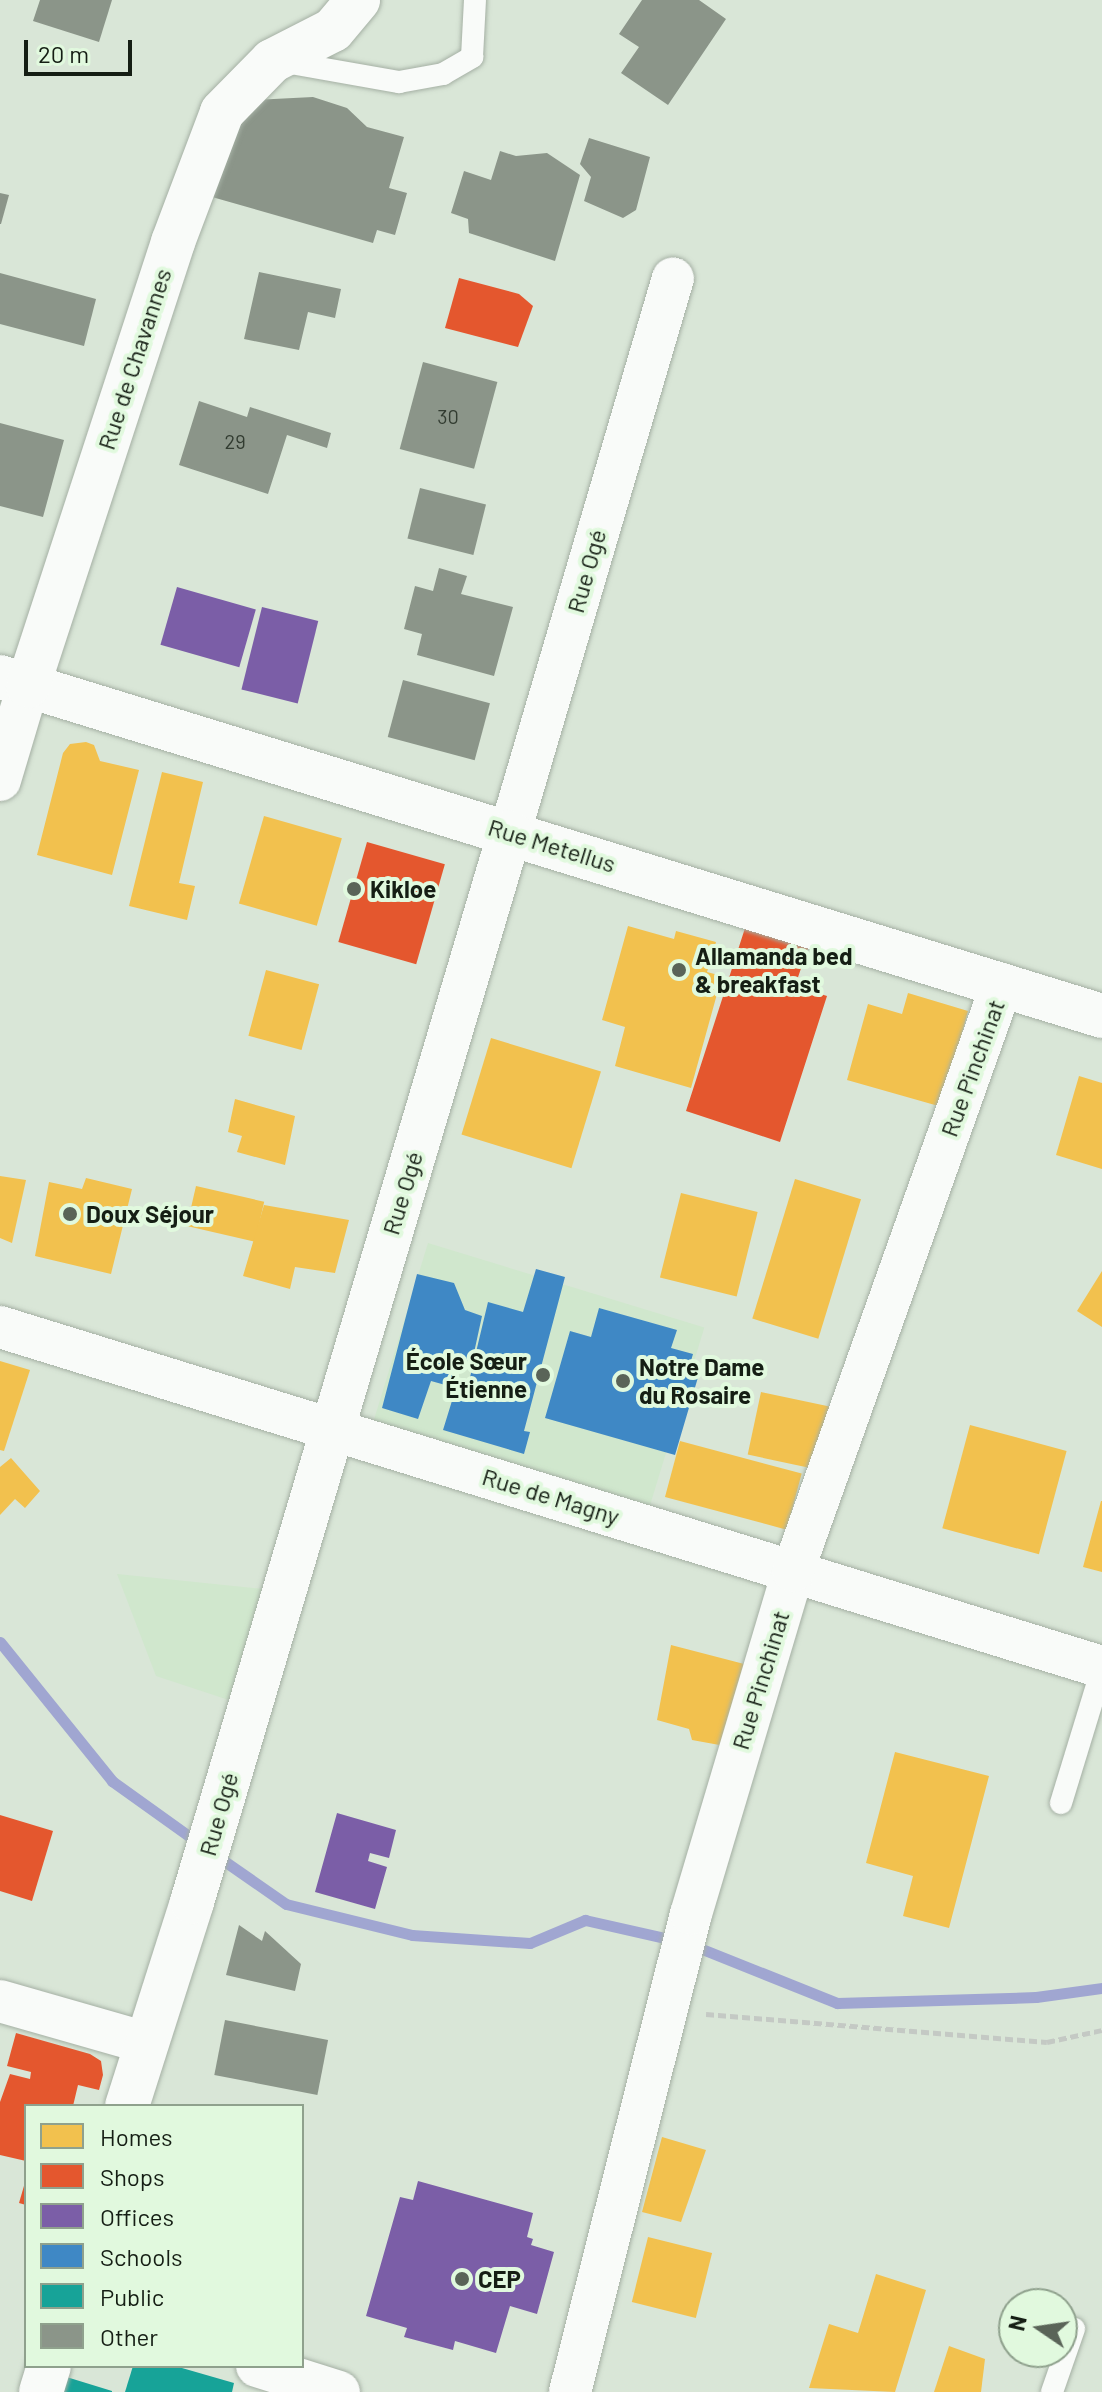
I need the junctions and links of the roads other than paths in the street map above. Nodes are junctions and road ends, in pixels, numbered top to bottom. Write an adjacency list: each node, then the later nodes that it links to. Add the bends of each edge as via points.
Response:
1 (358, 0): 3 (street, Rue de Chavannes, via 333,30)
2 (475, 0): 3 (lane, via 472,57 443,74 399,82 329,66)
3 (272, 61): 5 (street, Rue de Chavannes, via 222,112)
4 (673, 278): 7 (street, Rue Ogé)
5 (14, 682): 6 (street, Rue de Chavannes); 7 (street, Rue Metellus)
6 (0, 780)
7 (510, 832): 8 (street, Rue Metellus); 11 (street, Rue Ogé)
8 (1002, 984): 9 (street, Rue Metellus); 12 (street, Rue Pinchinat)
9 (1102, 1016)
10 (0, 1327): 11 (street, Rue de Magny)
11 (332, 1428): 12 (street, Rue de Magny); 16 (street, Rue Ogé)
12 (793, 1571): 13 (street, Rue de Magny); 23 (street, Rue Pinchinat, via 691,1914)
13 (1102, 1668): 14 (lane)
14 (1061, 1803)
15 (0, 2001): 16 (street)
16 (146, 2043): 17 (street, Rue Ogé)
17 (128, 2104)
18 (48, 2368): 21 (street)
19 (263, 2368): 22 (street)
20 (1060, 2368): 24 (lane)
21 (41, 2392)
22 (339, 2392)
23 (570, 2392)
24 (1052, 2392)

